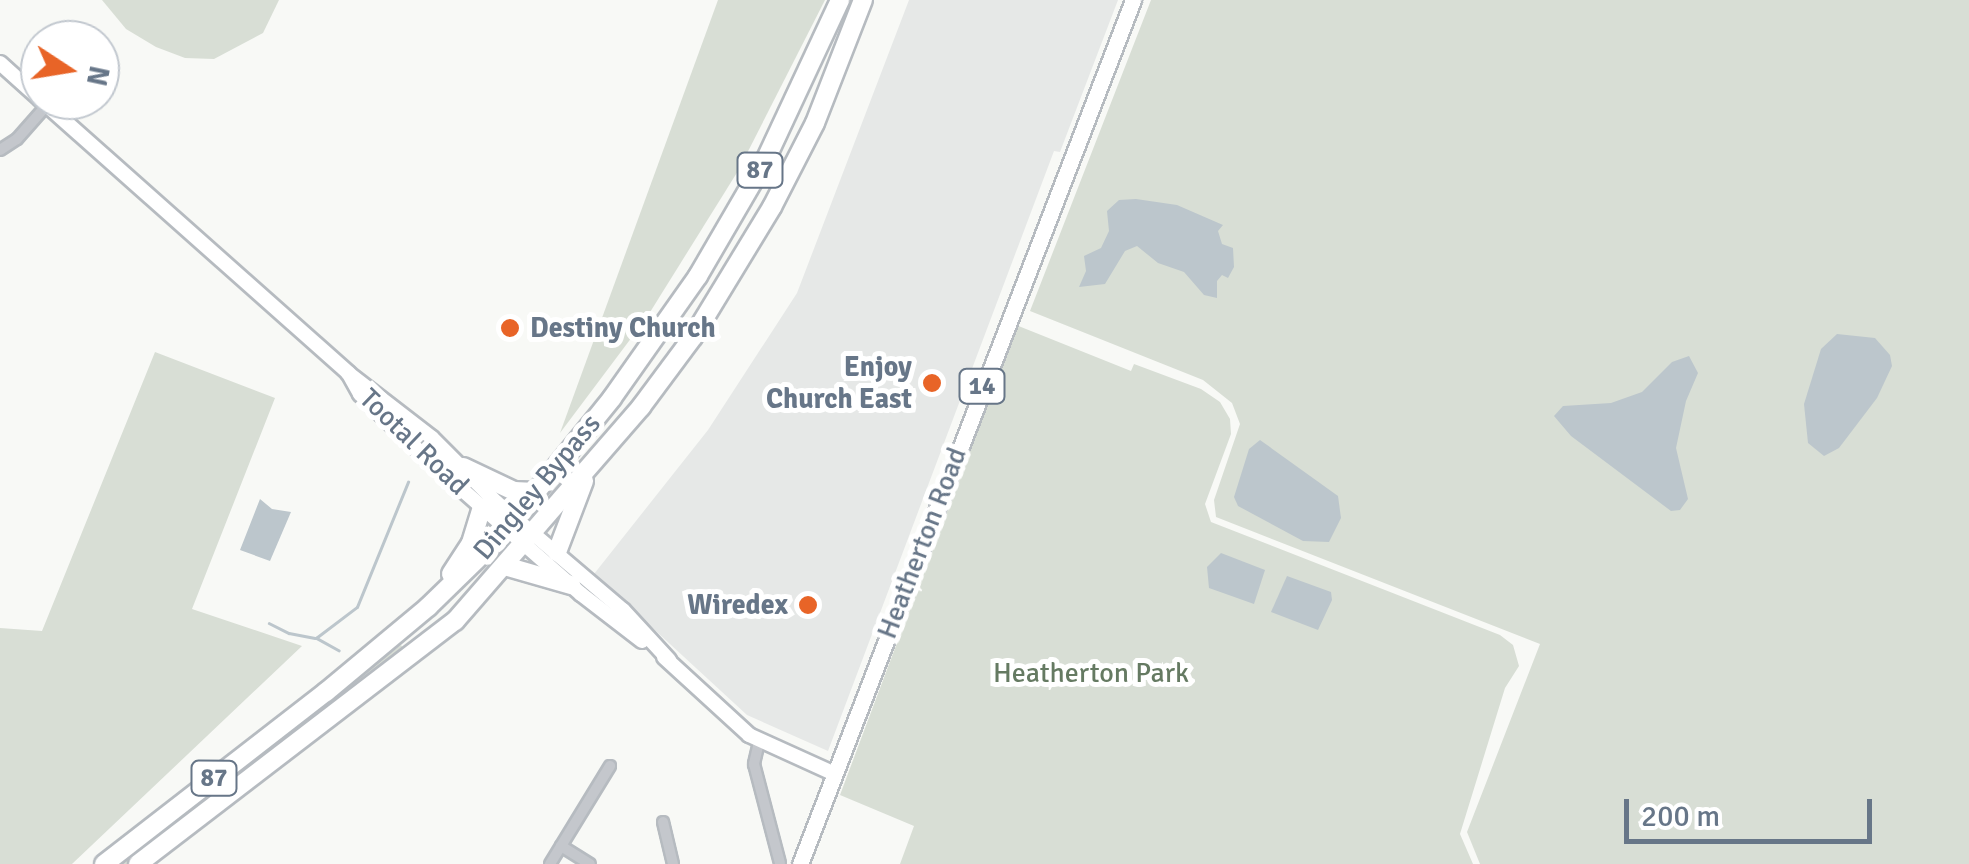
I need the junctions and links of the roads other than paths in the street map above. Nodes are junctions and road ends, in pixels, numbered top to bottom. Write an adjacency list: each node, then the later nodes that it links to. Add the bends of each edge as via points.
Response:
1 (840, 0): 12 (highway, Dingley Bypass / 87, via 782,128 720,240 638,364)
2 (863, 0): 11 (highway, Dingley Bypass / 87, via 815,122 744,256 668,372)
3 (1133, 0): 23 (main road, Heatherton Road / 14)
4 (0, 63): 5 (main road, Tootal Road)
5 (20, 81)
6 (30, 120): 8 (street)
7 (64, 120): 9 (main road, Tootal Road)
8 (0, 150)
9 (348, 374): 10 (main road, Tootal Road); 13 (main road, Tootal Road, via 360,394)
10 (463, 467): 12 (highway, via 514,492); 14 (main road, Tootal Road)
11 (590, 467): 15 (highway, Dingley Bypass / 87); 16 (highway)
12 (535, 492): 14 (highway, Dingley Bypass / 87)
13 (482, 508): 14 (main road, Tootal Road); 19 (highway, via 471,543)
14 (509, 522): 15 (main road, Tootal Road); 19 (highway, Dingley Bypass / 87)
15 (528, 538): 16 (main road, Tootal Road); 17 (highway, Dingley Bypass / 87); 18 (main road, Tootal Road)
16 (557, 552): 20 (main road, Tootal Road)
17 (505, 566): 18 (highway); 28 (highway, Dingley Bypass / 87, via 454,621)
18 (571, 585): 20 (main road, Tootal Road)
19 (428, 607): 27 (highway, Dingley Bypass / 87)
20 (669, 660): 21 (main road, Tootal Road)
21 (759, 742): 23 (main road, Tootal Road); 26 (street, via 754,764)
22 (610, 766): 25 (street)
23 (834, 774): 32 (main road, Heatherton Road / 14)
24 (663, 822): 31 (street)
25 (562, 846): 29 (street); 30 (street)
26 (780, 863)
27 (104, 864)
28 (138, 864)
29 (550, 864)
30 (590, 864)
31 (672, 864)
32 (800, 864)

